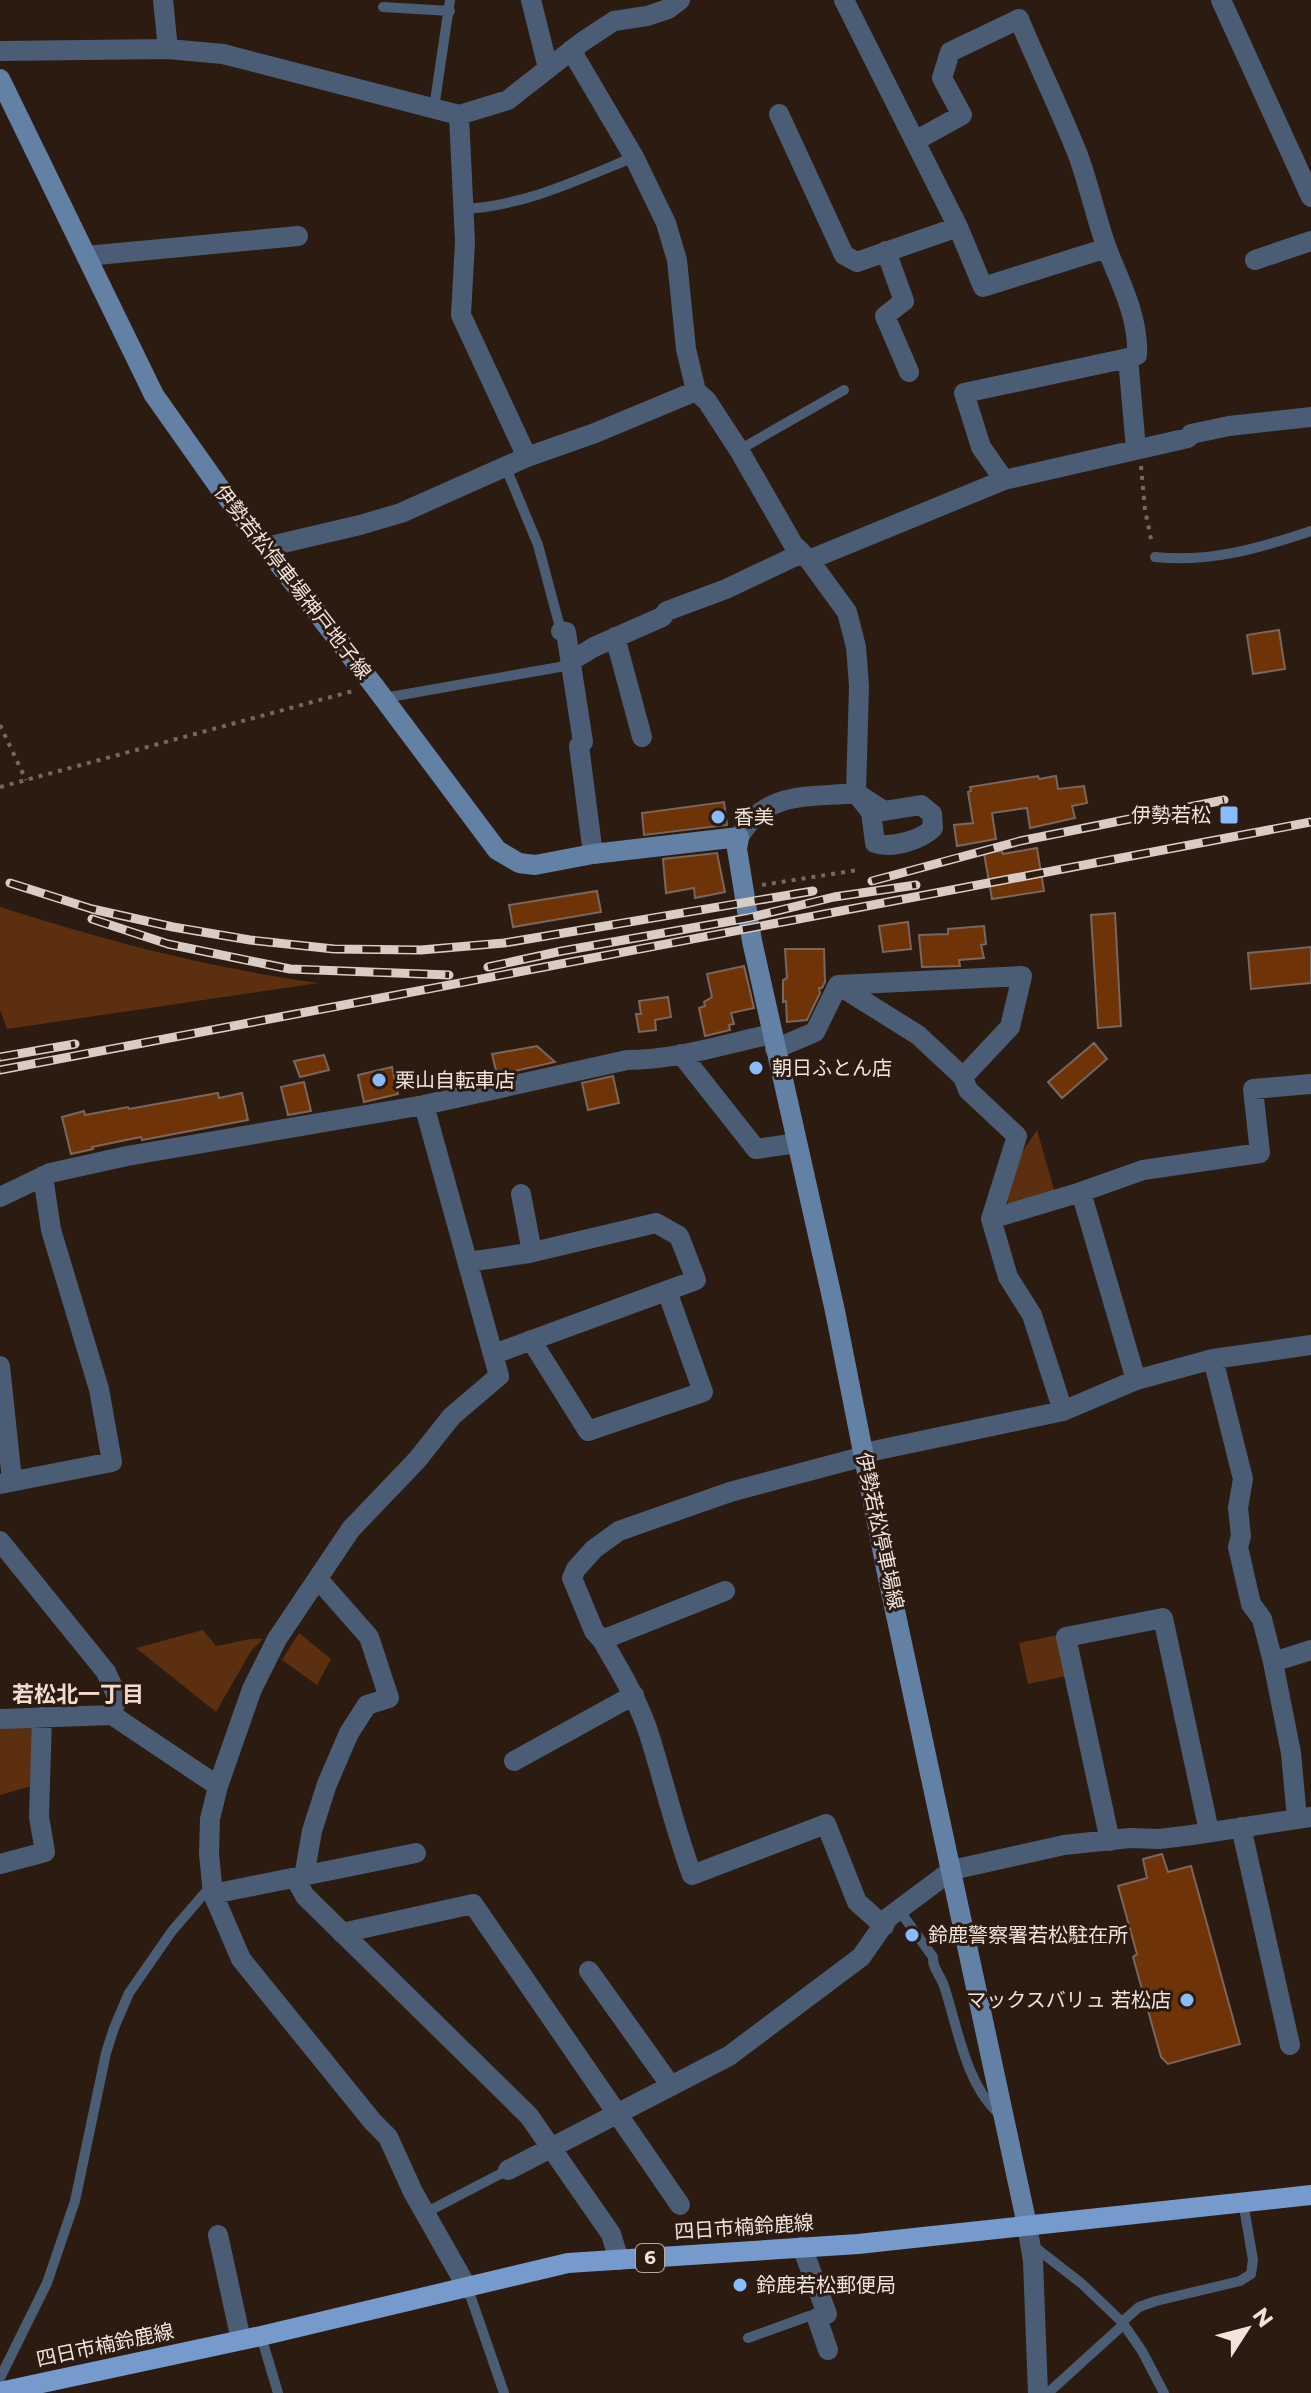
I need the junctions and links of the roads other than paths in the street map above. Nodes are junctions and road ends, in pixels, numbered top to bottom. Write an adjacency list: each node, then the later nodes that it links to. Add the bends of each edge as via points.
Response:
1 (163, 0): 8 (street)
2 (680, 0): 9 (street, via 647,16 614,21)
3 (844, 0): 16 (street)
4 (1221, 0): 18 (street)
5 (534, 1): 11 (street)
6 (450, 5): 7 (lane); 13 (lane)
7 (383, 7)
8 (168, 49): 10 (street); 13 (street, via 223,54)
9 (571, 50): 11 (street); 17 (street)
10 (0, 51)
11 (548, 68): 15 (street, via 508,100)
12 (0, 79): 25 (main road, 伊勢若松停車場神戸地子線)
13 (434, 108): 15 (street)
14 (779, 114): 24 (street, via 844,255 857,262)
15 (459, 115): 19 (street)
16 (915, 141): 20 (street); 23 (street, via 962,115 942,78 950,52 1019,19 1079,159)
17 (634, 157): 19 (lane, via 551,192); 30 (street, via 666,223 677,260)
18 (1311, 197)
19 (463, 209): 34 (street, via 461,315)
20 (958, 227): 23 (street, via 983,287); 24 (street)
21 (298, 236): 25 (street)
22 (1311, 241): 26 (street)
23 (1107, 248): 27 (street, via 1138,344 1137,355)
24 (886, 251): 28 (street, via 904,301 885,316)
25 (86, 256): 38 (main road, 伊勢若松停車場神戸地子線, via 154,395)
26 (1255, 260)
27 (1128, 358): 32 (street); 36 (street, via 964,393 981,447)
28 (909, 372)
29 (844, 390): 33 (lane)
30 (696, 391): 33 (street); 34 (street)
31 (1311, 417): 32 (street, via 1229,426)
32 (1138, 448): 36 (street)
33 (739, 450): 39 (street)
34 (527, 457): 35 (street)
35 (506, 468): 38 (street, via 401,513); 41 (lane, via 538,545)
36 (1004, 480): 39 (street)
37 (1311, 531): 40 (lane, via 1251,551)
38 (266, 547): 44 (main road, 伊勢若松停車場神戸地子線)
39 (805, 556): 42 (street); 46 (street, via 847,612 856,647 856,793 776,801 759,810)
40 (1155, 557)
41 (561, 631): 43 (street, via 566,632)
42 (615, 637): 43 (street); 45 (street)
43 (571, 663): 44 (lane); 47 (street)
44 (380, 692): 47 (main road, 伊勢若松停車場神戸地子線, via 507,858 535,865)
45 (642, 737)
46 (739, 837): 47 (main road, 伊勢若松停車場神戸地子線); 49 (main road, 伊勢若松停車場線, via 742,888)
47 (593, 854)
48 (838, 985): 49 (street, via 815,1032); 51 (street, via 918,1035); 51 (street, via 1022,976 1010,1027)
49 (774, 1042): 50 (street); 54 (main road, 伊勢若松停車場線)
50 (681, 1054): 53 (street, via 627,1060); 54 (street, via 756,1149)
51 (963, 1077): 59 (street, via 968,1090 1017,1136)
52 (1311, 1084): 56 (street, via 1253,1089 1260,1153 1143,1170)
53 (424, 1105): 55 (street, via 127,1156); 61 (street)
54 (797, 1143): 70 (main road, 伊勢若松停車場線)
55 (43, 1176): 58 (street); 71 (street, via 51,1230 99,1389 112,1462)
56 (1081, 1192): 59 (street); 68 (street)
57 (521, 1194): 60 (street)
58 (0, 1197)
59 (991, 1219): 69 (street, via 1008,1277 1032,1315)
60 (532, 1252): 61 (street); 62 (street, via 656,1223 679,1236 696,1280)
61 (468, 1262): 65 (street)
62 (667, 1291): 63 (street); 63 (street, via 703,1392 588,1431)
63 (531, 1340): 65 (street)
64 (1311, 1345): 66 (street)
65 (494, 1354): 73 (street, via 499,1376 452,1416 351,1529)
66 (1213, 1359): 68 (street); 77 (street, via 1243,1479 1238,1547 1251,1604 1262,1619)
67 (0, 1366): 71 (street)
68 (1136, 1380): 69 (street)
69 (1063, 1411): 70 (street)
70 (864, 1455): 75 (street, via 730,1492 619,1531 594,1549 572,1578); 90 (main road, 伊勢若松停車場線)
71 (6, 1482)
72 (0, 1541): 79 (street, via 106,1672 117,1696)
73 (318, 1579): 83 (street, via 277,1639 252,1689); 91 (street, via 369,1637 389,1698 367,1705 349,1733 327,1784)
74 (725, 1591): 75 (street)
75 (602, 1640): 78 (street)
76 (1311, 1650): 77 (street)
77 (1273, 1662): 84 (street)
78 (634, 1695): 82 (street); 94 (street, via 692,1875 826,1824 857,1902)
79 (112, 1715): 80 (street); 83 (street)
80 (42, 1717): 81 (street); 89 (street, via 39,1817 45,1852)
81 (0, 1719)
82 (514, 1761)
83 (218, 1786): 92 (street, via 210,1819)
84 (1304, 1818): 85 (street)
85 (1241, 1827): 86 (street); 97 (street)
86 (1209, 1831): 87 (street); 87 (street, via 1163,1618 1066,1637)
87 (1110, 1841): 90 (street, via 1064,1845)
88 (416, 1853): 91 (street)
89 (0, 1864)
90 (952, 1870): 93 (street); 100 (main road, 伊勢若松停車場線)
91 (299, 1878): 92 (street); 95 (street, via 305,1896)
92 (212, 1890): 106 (street, via 241,1959 388,2137); 117 (lane, via 172,1931 129,1993 106,2053 75,2201 47,2283)
93 (899, 1910): 94 (street); 100 (lane, via 933,1957 979,2087)
94 (884, 1926): 98 (street, via 841,1973 729,2056)
95 (342, 1933): 99 (street, via 473,1904); 101 (street, via 529,2116)
96 (589, 1971): 98 (street)
97 (1290, 2045)
98 (671, 2086): 99 (street)
99 (617, 2114): 101 (street); 105 (street)
100 (1003, 2115): 107 (main road, 伊勢若松停車場線)
101 (552, 2147): 102 (street); 110 (street, via 611,2234)
102 (508, 2170): 106 (lane)
103 (1311, 2195): 104 (main road, 四日市楠鈴鹿線 / 6)
104 (1243, 2202): 107 (main road, 四日市楠鈴鹿線 / 6); 113 (lane, via 1251,2274 1139,2307)
105 (680, 2205)
106 (425, 2213): 111 (street)
107 (1028, 2234): 109 (main road, 四日市楠鈴鹿線 / 6); 113 (lane); 121 (street)
108 (218, 2235): 114 (street)
109 (802, 2247): 110 (main road, 四日市楠鈴鹿線 / 6); 112 (street, via 827,2314)
110 (619, 2260): 111 (main road, 四日市楠鈴鹿線 / 6, via 568,2263)
111 (468, 2289): 114 (main road, 四日市楠鈴鹿線 / 6); 120 (lane)
112 (817, 2318): 115 (lane, via 809,2316); 116 (street)
113 (1123, 2323): 122 (lane); 123 (lane)
114 (251, 2338): 118 (main road, 四日市楠鈴鹿線 / 6); 119 (lane)
115 (748, 2338)
116 (828, 2350)
117 (0, 2378)
118 (0, 2392)
119 (278, 2393)
120 (504, 2393)
121 (1038, 2393)
122 (1048, 2393)
123 (1164, 2393)

